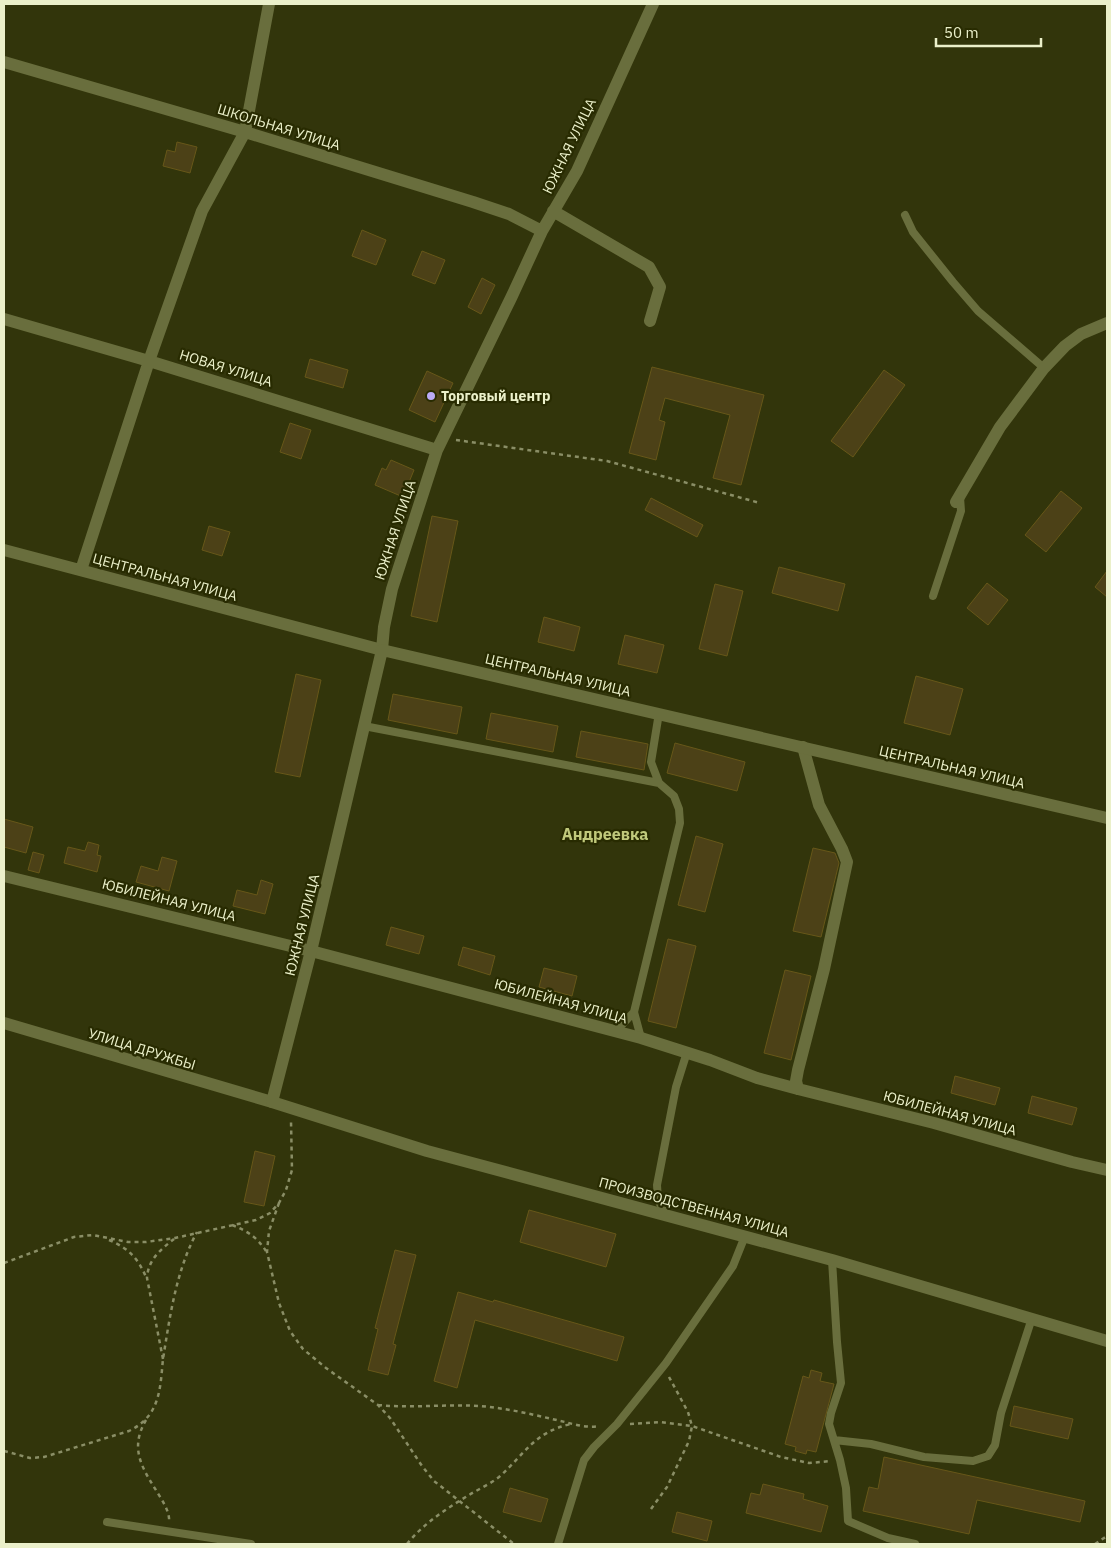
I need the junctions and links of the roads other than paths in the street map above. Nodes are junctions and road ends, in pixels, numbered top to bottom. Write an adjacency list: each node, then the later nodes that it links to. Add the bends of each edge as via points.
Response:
1 (269, 4): 4 (street)
2 (653, 4): 5 (street, ЮЖНАЯ УЛИЦА, via 577,171)
3 (4, 62): 4 (street, ШКОЛЬНАЯ УЛИЦА)
4 (245, 132): 7 (street, ШКОЛЬНАЯ УЛИЦА, via 509,214); 11 (street, via 202,211)
5 (553, 211): 7 (street, ЮЖНАЯ УЛИЦА); 9 (street, via 649,267 660,287)
6 (905, 215): 12 (lane, via 919,239 978,311)
7 (542, 231): 13 (street, ЮЖНАЯ УЛИЦА)
8 (4, 319): 11 (street, НОВАЯ УЛИЦА)
9 (650, 321)
10 (1107, 322): 12 (street, via 1081,334)
11 (150, 360): 13 (street, НОВАЯ УЛИЦА); 16 (street)
12 (1044, 368): 14 (street, via 1000,427)
13 (438, 450): 18 (street, ЮЖНАЯ УЛИЦА, via 392,589)
14 (958, 498): 17 (lane, via 961,511)
15 (4, 550): 16 (street, ЦЕНТРАЛЬНАЯ УЛИЦА)
16 (82, 570): 18 (street, ЦЕНТРАЛЬНАЯ УЛИЦА)
17 (933, 596)
18 (382, 650): 19 (street, ЦЕНТРАЛЬНАЯ УЛИЦА); 20 (street, ЮЖНАЯ УЛИЦА)
19 (659, 713): 21 (street, ЦЕНТРАЛЬНАЯ УЛИЦА); 22 (lane, via 651,762)
20 (364, 726): 22 (lane); 25 (street, ЮЖНАЯ УЛИЦА)
21 (803, 747): 23 (street, ЦЕНТРАЛЬНАЯ УЛИЦА); 31 (street, via 820,805 847,862 798,1070)
22 (659, 783): 26 (lane, via 674,796 680,823)
23 (1107, 818)
24 (4, 876): 25 (street, ЮБИЛЕЙНАЯ УЛИЦА)
25 (311, 952): 28 (street, ЮБИЛЕЙНАЯ УЛИЦА); 32 (street, ЮЖНАЯ УЛИЦА)
26 (634, 1012): 28 (lane); 29 (lane)
27 (4, 1023): 32 (street, УЛИЦА ДРУЖБЫ)
28 (616, 1031): 29 (street, ЮБИЛЕЙНАЯ УЛИЦА)
29 (641, 1038): 30 (street, ЮБИЛЕЙНАЯ УЛИЦА)
30 (687, 1052): 31 (street, ЮБИЛЕЙНАЯ УЛИЦА); 34 (lane, via 676,1087 657,1185 658,1200)
31 (798, 1090): 33 (street, ЮБИЛЕЙНАЯ УЛИЦА)
32 (272, 1102): 34 (street, ПРОИЗВОДСТВЕННАЯ УЛИЦА, via 427,1150)
33 (1107, 1170)
34 (666, 1216): 35 (street, ПРОИЗВОДСТВЕННАЯ УЛИЦА)
35 (745, 1236): 36 (street, ПРОИЗВОДСТВЕННАЯ УЛИЦА); 42 (lane, via 733,1266 666,1363 584,1460)
36 (832, 1260): 37 (street, ПРОИЗВОДСТВЕННАЯ УЛИЦА); 39 (lane, via 841,1382 830,1414)
37 (1032, 1318): 38 (street, ПРОИЗВОДСТВЕННАЯ УЛИЦА); 39 (lane, via 1001,1413 995,1445 988,1456 973,1461 924,1457 871,1444)
38 (1107, 1341)
39 (834, 1440): 43 (lane, via 846,1488 848,1521 888,1538)
40 (107, 1522): 41 (lane)
41 (251, 1544)
42 (558, 1544)
43 (915, 1544)

